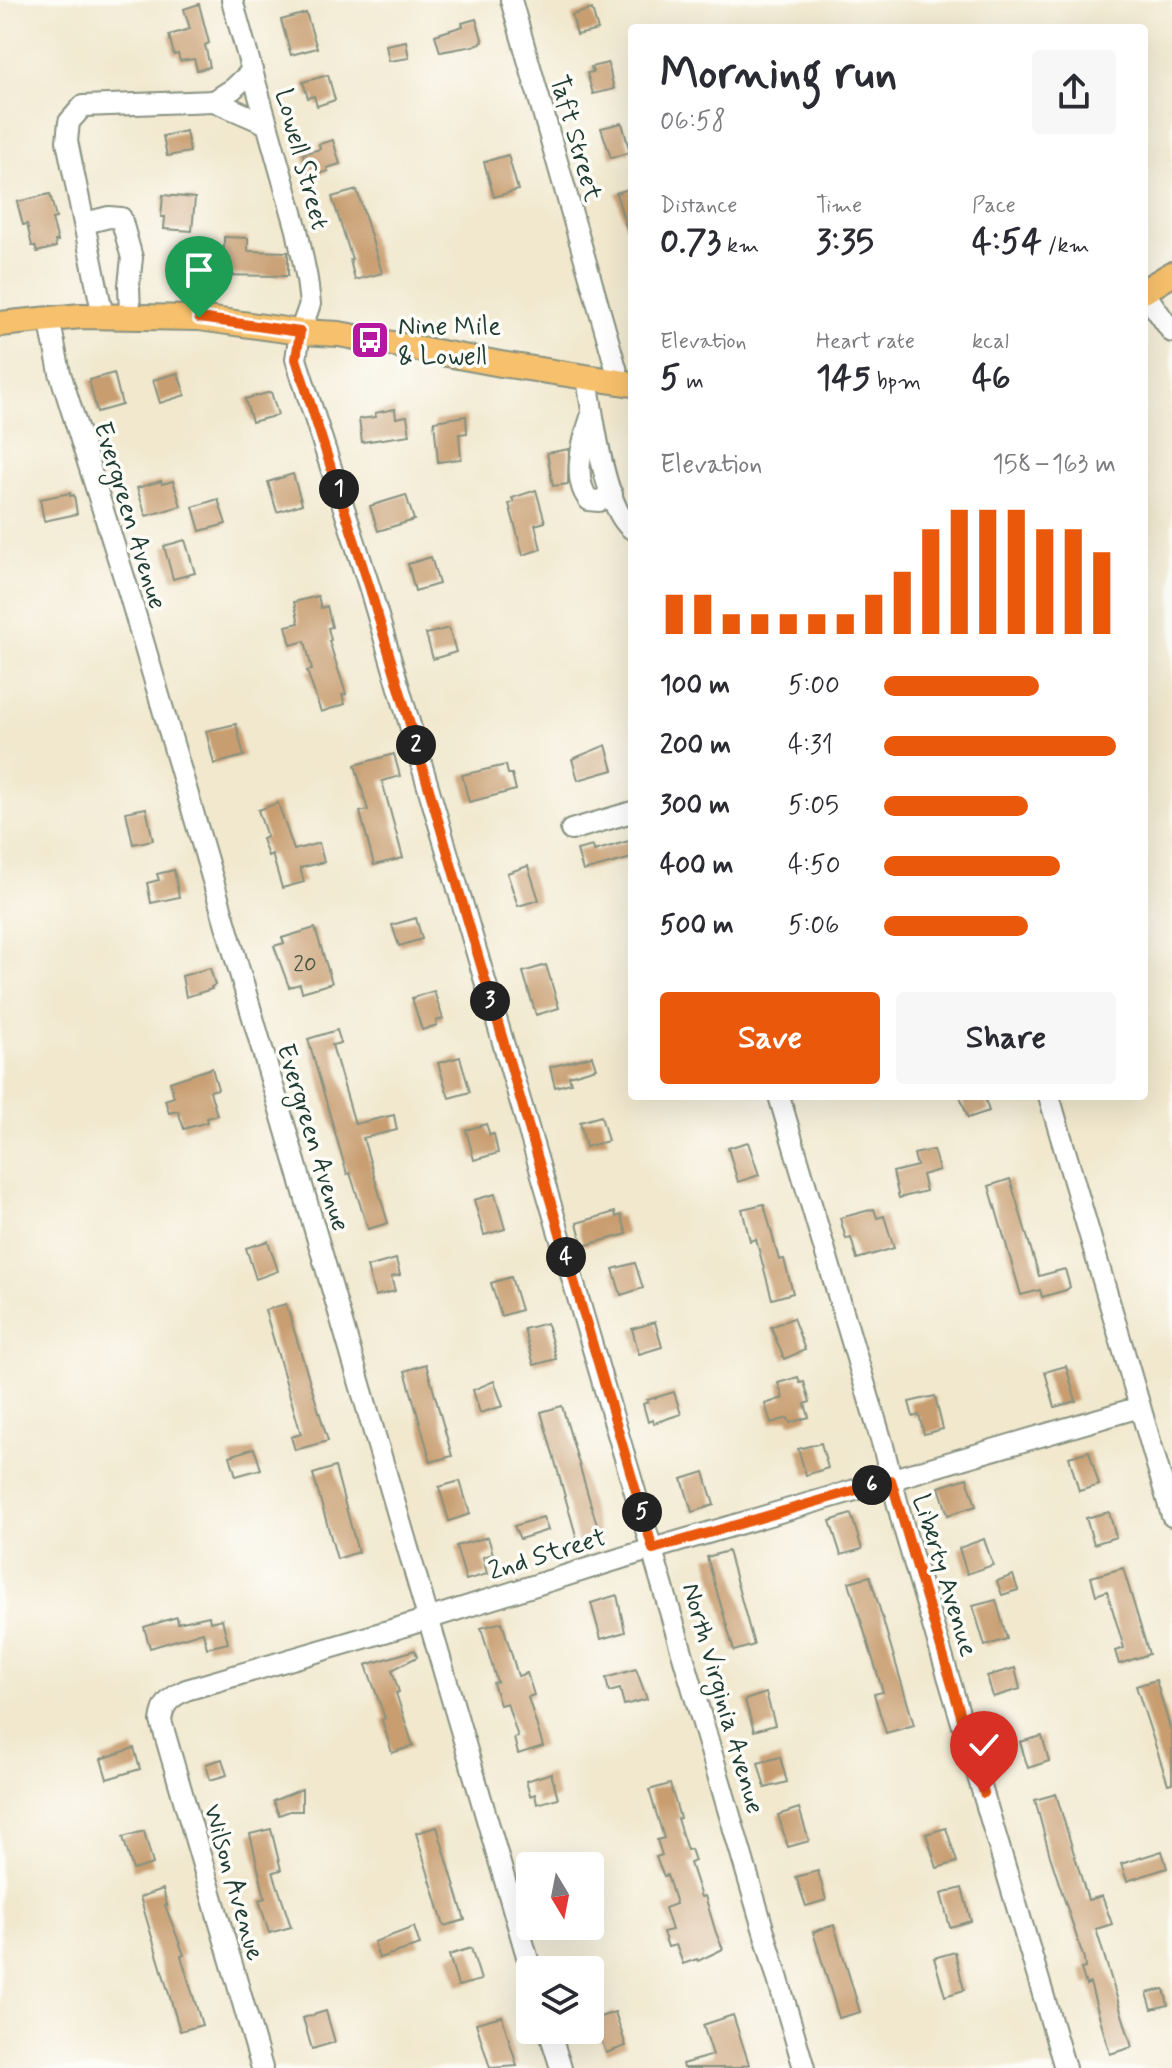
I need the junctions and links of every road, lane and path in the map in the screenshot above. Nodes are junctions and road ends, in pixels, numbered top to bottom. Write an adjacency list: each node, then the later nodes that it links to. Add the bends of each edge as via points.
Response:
1 (232, 0): 3 (street, Lowell Street)
2 (511, 0): 17 (street, Taft Street)
3 (252, 71): 4 (street); 5 (street, Lowell Street)
4 (214, 101): 5 (street); 6 (street, via 99,104 76,112 67,141)
5 (267, 124): 15 (street, Lowell Street, via 307,279 310,304)
6 (85, 223): 10 (street, via 121,218 132,258); 11 (street)
7 (1172, 274): 8 (main road)
8 (1148, 289)
9 (1148, 296): 14 (street)
10 (130, 315): 11 (main road); 15 (main road)
11 (103, 316): 12 (main road)
12 (49, 318): 13 (main road); 27 (street, Evergreen Avenue, via 60,373)
13 (0, 324)
14 (1172, 329)
15 (300, 332): 16 (main road, via 339,334); 26 (street, North Virginia Avenue, via 296,359 370,589)
16 (587, 377): 17 (main road); 18 (street, via 600,454)
17 (626, 383)
18 (628, 526)
19 (628, 813): 20 (street)
20 (571, 830)
21 (780, 1100): 24 (street, Liberty Avenue)
22 (1050, 1100): 23 (street)
23 (1140, 1407): 24 (street, 2nd Street); 25 (street)
24 (891, 1480): 26 (street, 2nd Street); 34 (street, Liberty Avenue)
25 (1172, 1516)
26 (653, 1549): 27 (street, 2nd Street); 33 (street, North Virginia Avenue)
27 (427, 1618): 28 (street, 2nd Street, via 186,1690); 29 (street, Evergreen Avenue)
28 (162, 1711): 31 (street, Wilson Avenue)
29 (527, 1956)
30 (553, 2044): 32 (street)
31 (262, 2068)
32 (561, 2068)
33 (804, 2068)
34 (1065, 2068)

